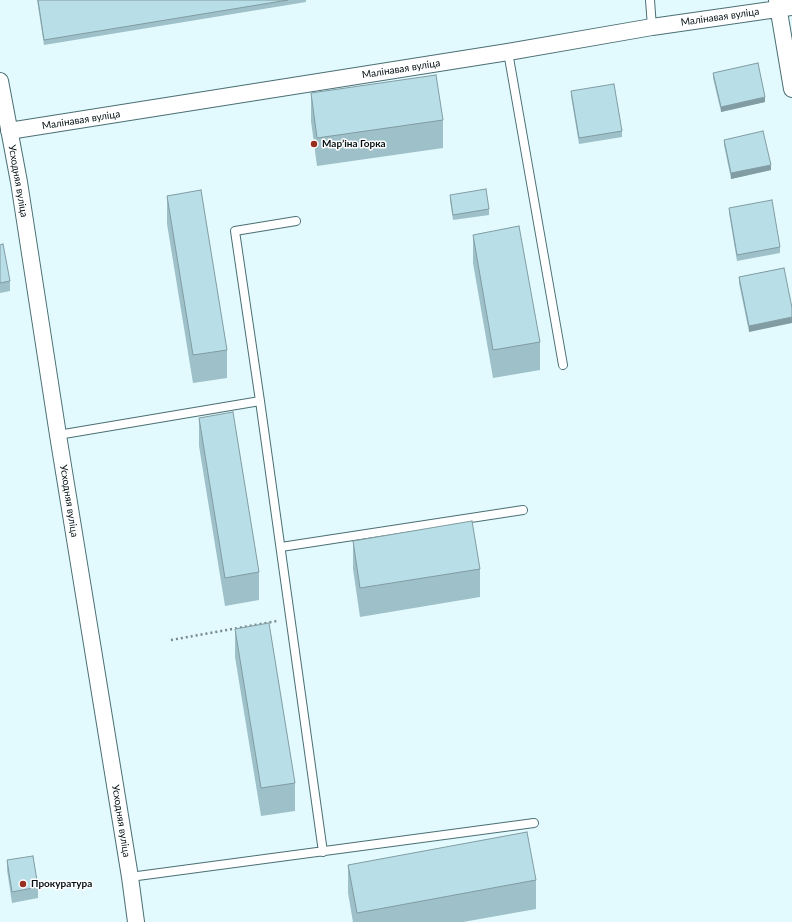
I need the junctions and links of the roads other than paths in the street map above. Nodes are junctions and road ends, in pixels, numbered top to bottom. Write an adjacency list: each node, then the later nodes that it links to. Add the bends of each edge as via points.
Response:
1 (650, 0): 3 (lane)
2 (782, 5): 3 (street, Малінавая вуліца); 6 (street)
3 (652, 27): 4 (street, Малінавая вуліца)
4 (508, 52): 7 (street, Малінавая вуліца); 9 (lane)
5 (0, 81): 7 (street, Усходняя вуліца)
6 (792, 89)
7 (5, 126): 11 (street, Усходняя вуліца, via 19,182)
8 (296, 221): 10 (lane, via 235,231)
9 (563, 364)
10 (260, 401): 11 (lane); 13 (lane)
11 (58, 435): 16 (street, Усходняя вуліца)
12 (523, 510): 13 (lane)
13 (281, 547): 15 (lane)
14 (534, 823): 15 (lane)
15 (323, 852): 16 (lane)
16 (130, 877): 17 (street, Усходняя вуліца)
17 (136, 922)

